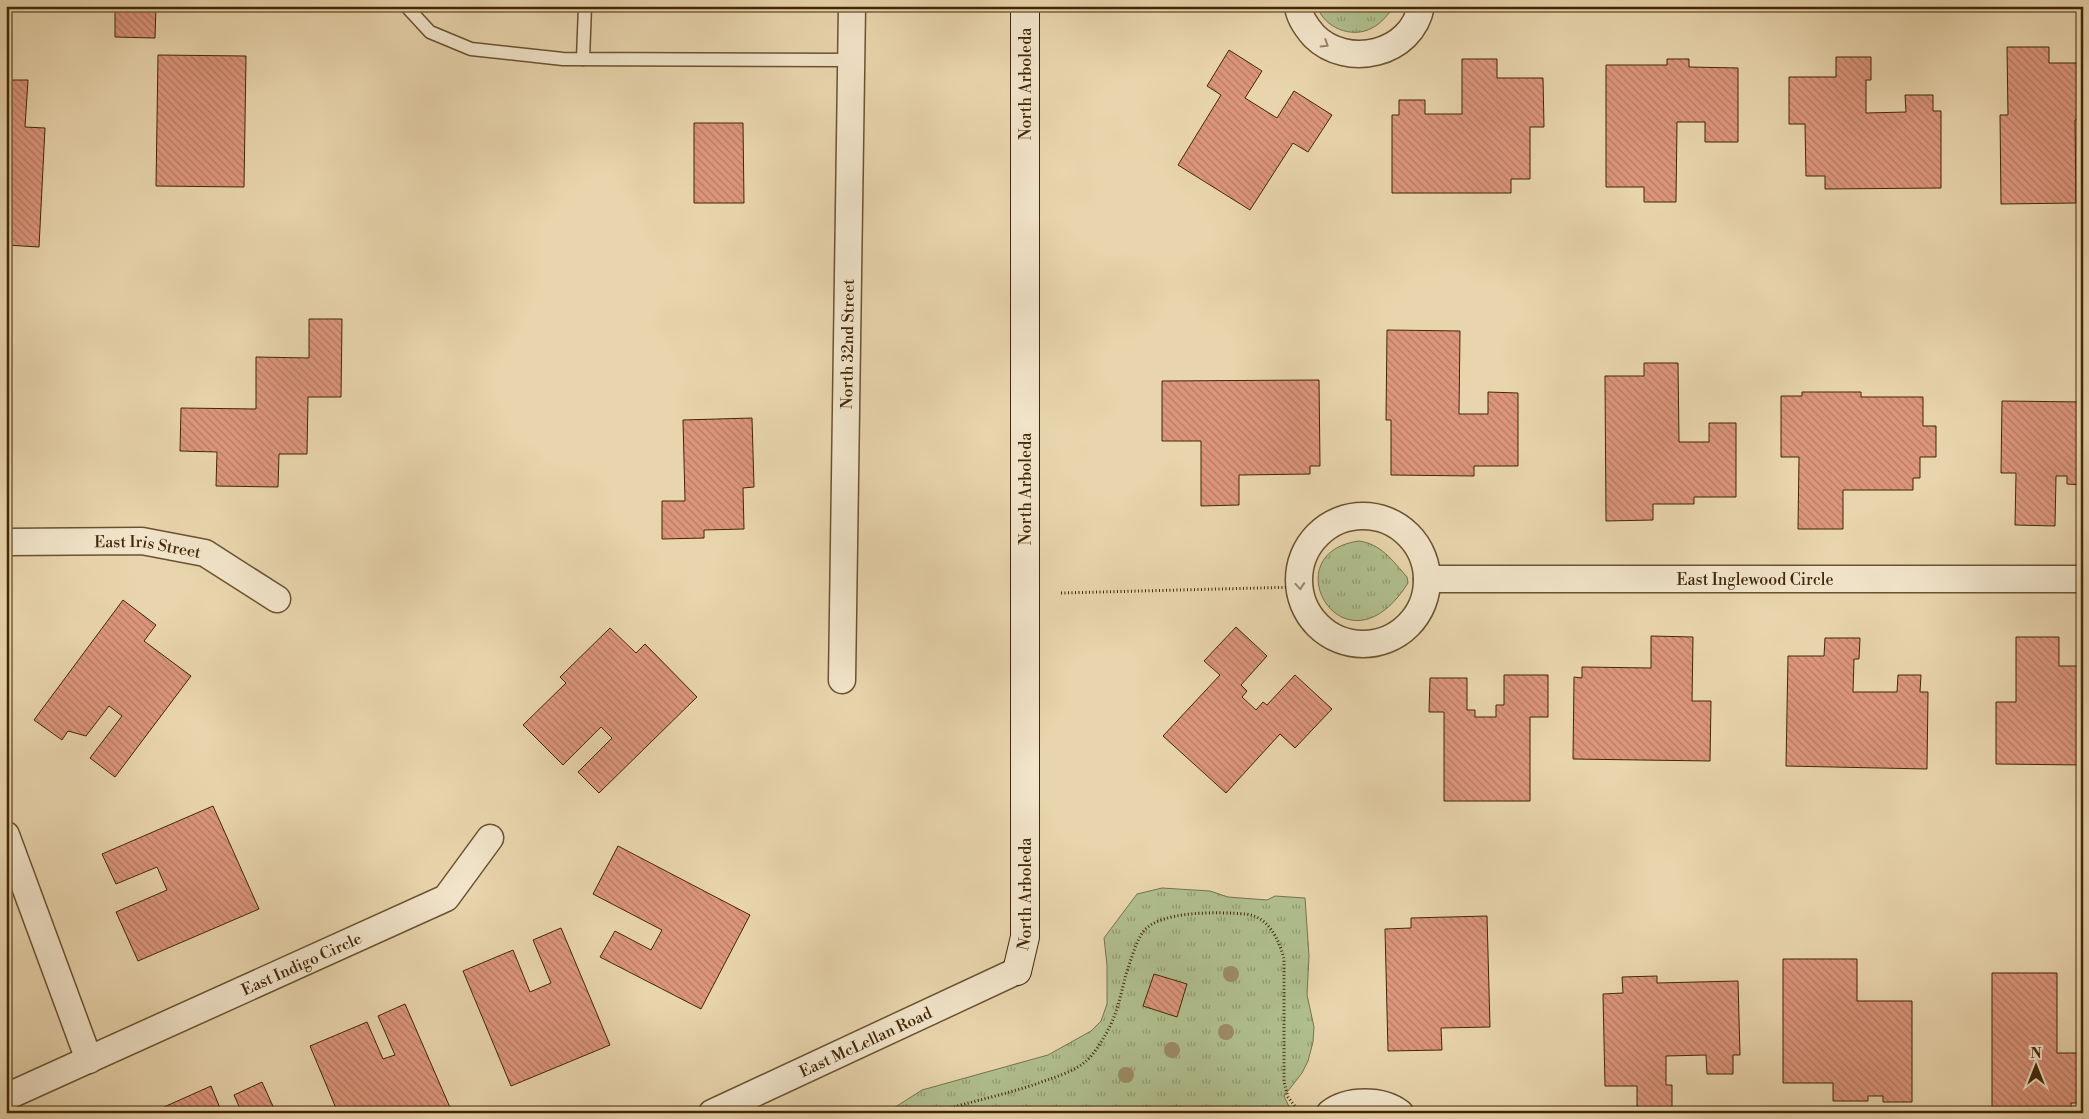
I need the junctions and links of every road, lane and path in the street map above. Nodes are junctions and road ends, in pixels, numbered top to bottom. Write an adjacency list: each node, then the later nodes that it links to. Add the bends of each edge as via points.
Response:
1 (406, 6): 7 (lane, via 430,32 471,49)
2 (585, 6): 7 (lane)
3 (852, 6): 8 (street, North 32nd Street)
4 (1024, 6): 18 (street, North Arboleda, via 1024,937)
5 (1298, 6): 6 (street, one-way to 6, via 1307,29 1321,43 1339,52 1359,55 1378,52 1396,44 1410,30)
6 (1421, 6)
7 (583, 59): 8 (lane)
8 (851, 60): 15 (street, North 32nd Street)
9 (6, 542): 14 (street, East Iris Street, via 142,541 205,553)
10 (1428, 579): 11 (street, East Inglewood Circle); 12 (street, via 1422,604 1411,622 1395,635 1375,642 1353,643 1334,637 1316,624 1304,607); 12 (street, one-way to 12, via 1415,543 1400,528 1381,519 1360,516 1339,520 1321,531 1307,546 1300,566)
11 (2083, 579)
12 (1298, 587): 13 (path)
13 (1061, 593)
14 (277, 599)
15 (842, 680)
16 (6, 835): 19 (street)
17 (490, 838): 19 (street, East Indigo Circle, via 446,898)
18 (1017, 971): 22 (street, East McLellan Road)
19 (89, 1060): 20 (street, East Indigo Circle)
20 (6, 1097)
21 (1297, 1109): 23 (path, via 1288,1097 1284,1082 1284,959 1280,942 1254,915 1234,914 1167,918 1153,923 1143,932 1116,1012 1100,1043 1085,1062 1017,1090)
22 (724, 1110)
23 (934, 1113)
24 (1330, 1113): 25 (street, via 1353,1103 1376,1103)
25 (1400, 1113)

